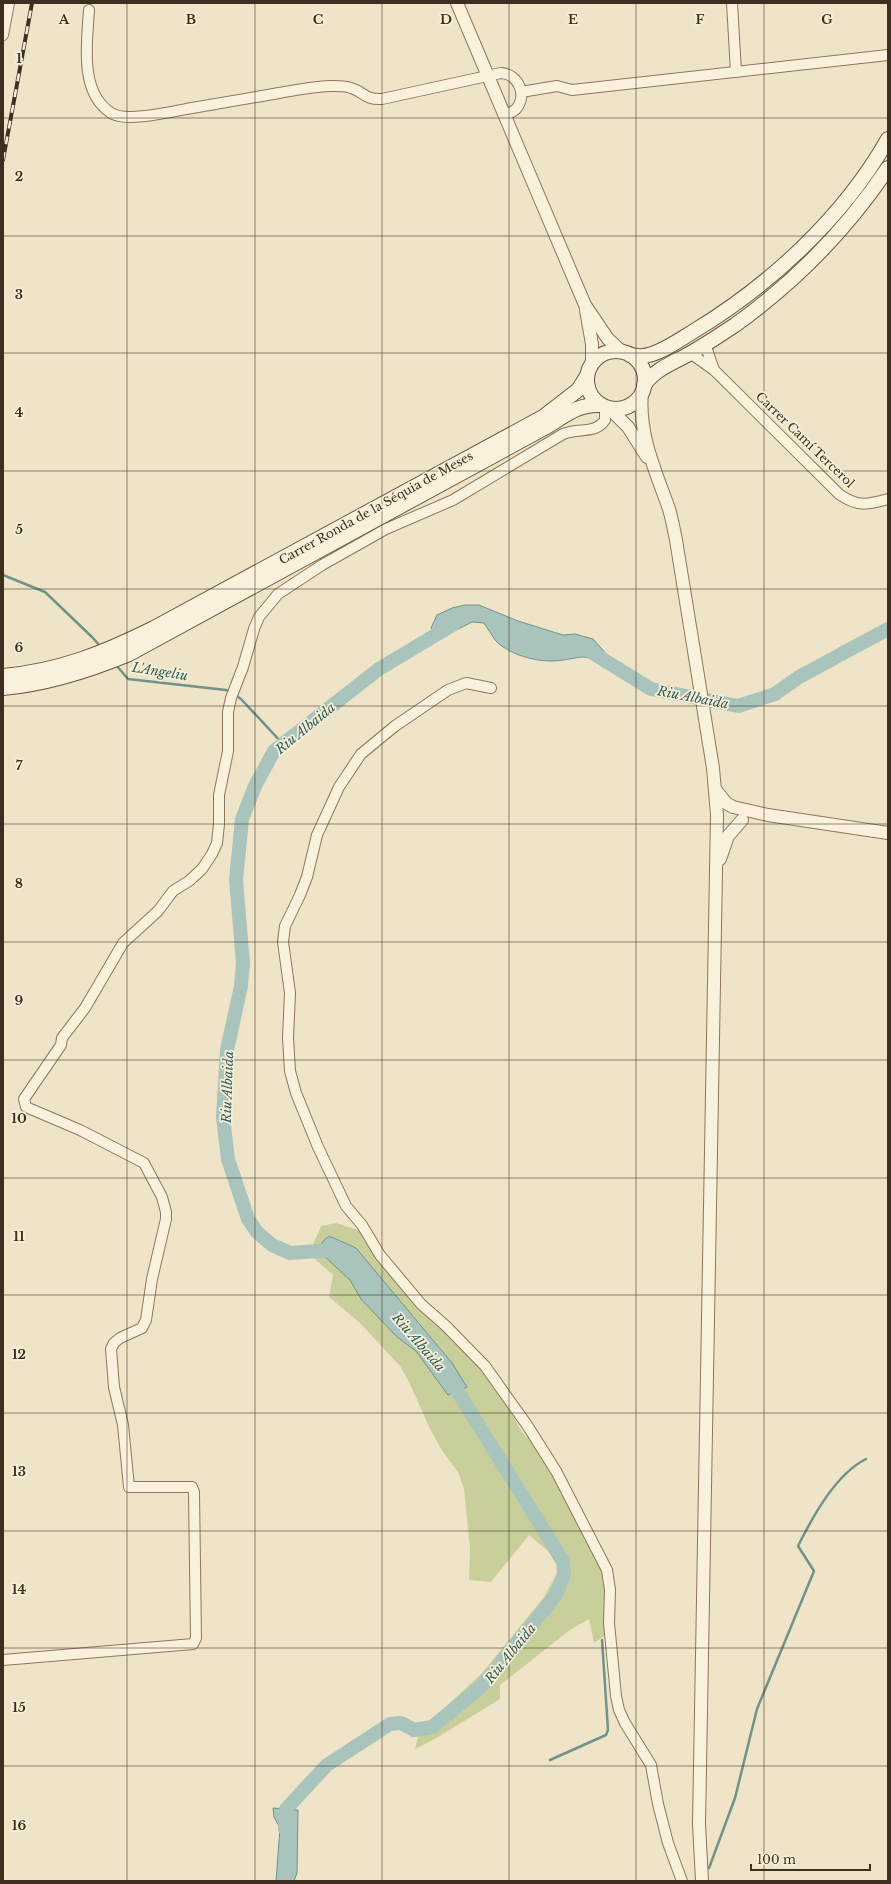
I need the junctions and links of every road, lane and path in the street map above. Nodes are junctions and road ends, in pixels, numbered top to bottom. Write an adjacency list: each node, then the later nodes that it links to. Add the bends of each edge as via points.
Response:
1 (9, 3): 5 (street)
2 (457, 3): 8 (street)
3 (732, 3): 7 (street)
4 (89, 10): 8 (street, via 90,82 105,107 111,113 125,117 316,87 352,88 365,96 382,99)
5 (3, 35)
6 (888, 55): 7 (street)
7 (736, 72): 9 (street, via 572,90 557,86)
8 (488, 76): 9 (street, via 500,73 510,75 517,81); 10 (street)
9 (521, 92): 10 (street, via 517,108)
10 (504, 115): 13 (street)
11 (888, 139): 15 (main road, via 852,191 821,228 760,285 707,323 668,346 647,356)
12 (888, 168): 14 (main road, via 867,200 813,259 754,311)
13 (585, 305): 15 (street, via 608,339); 17 (street, via 592,344)
14 (705, 344): 16 (main road); 18 (street, Carrer Camí Tercerol)
15 (626, 353): 17 (main road, via 605,353); 19 (main road, via 642,368)
16 (690, 353): 18 (street, Carrer Camí Tercerol); 19 (main road, via 659,370)
17 (590, 369): 20 (main road, via 588,389); 23 (main road, Carrer Ronda de la Séquia de Meses, via 578,390 543,417)
18 (714, 370): 22 (street, Carrer Camí Tercerol, via 839,494 853,503 862,504)
19 (643, 389): 20 (main road, via 638,399 625,408); 21 (street, via 643,425)
20 (605, 407): 21 (street, via 628,428); 23 (main road, Carrer Ronda de la Séquia de Meses, via 585,405 577,408 548,426); 35 (street, via 605,420 597,428 564,434 453,500 391,527 354,547 278,594 259,617 228,712 228,751 219,795 217,843 212,854 202,869 173,891 158,911 123,943 85,1008 62,1038 61,1045 24,1100 26,1107 80,1130 144,1164 162,1197 166,1219 152,1279 146,1320 142,1328 120,1338 111,1349 114,1388 123,1425 129,1487 192,1487 194,1492 196,1638 194,1644)
21 (650, 462): 28 (street, via 670,511)
22 (888, 499)
23 (158, 633): 24 (main road, via 104,664)
24 (72, 670): 25 (main road); 26 (main road, via 50,681)
25 (3, 676)
26 (3, 688)
27 (491, 688): 36 (street, via 466,683 448,690 395,726 362,754 339,787 317,835 307,877 285,926 283,942 290,993 290,1071 318,1147 346,1206 362,1225 380,1255 416,1299 485,1366 556,1471 607,1570 619,1710 651,1765 668,1844)
28 (715, 789): 29 (street); 30 (street)
29 (733, 808): 30 (street, via 729,807); 31 (street)
30 (717, 815): 32 (street, via 729,822); 34 (street)
31 (768, 815): 32 (street); 33 (street)
32 (742, 820): 34 (street, via 728,836)
33 (888, 833)
34 (716, 878): 37 (street, via 699,1824)
35 (3, 1660)
36 (682, 1881)
37 (702, 1881)

